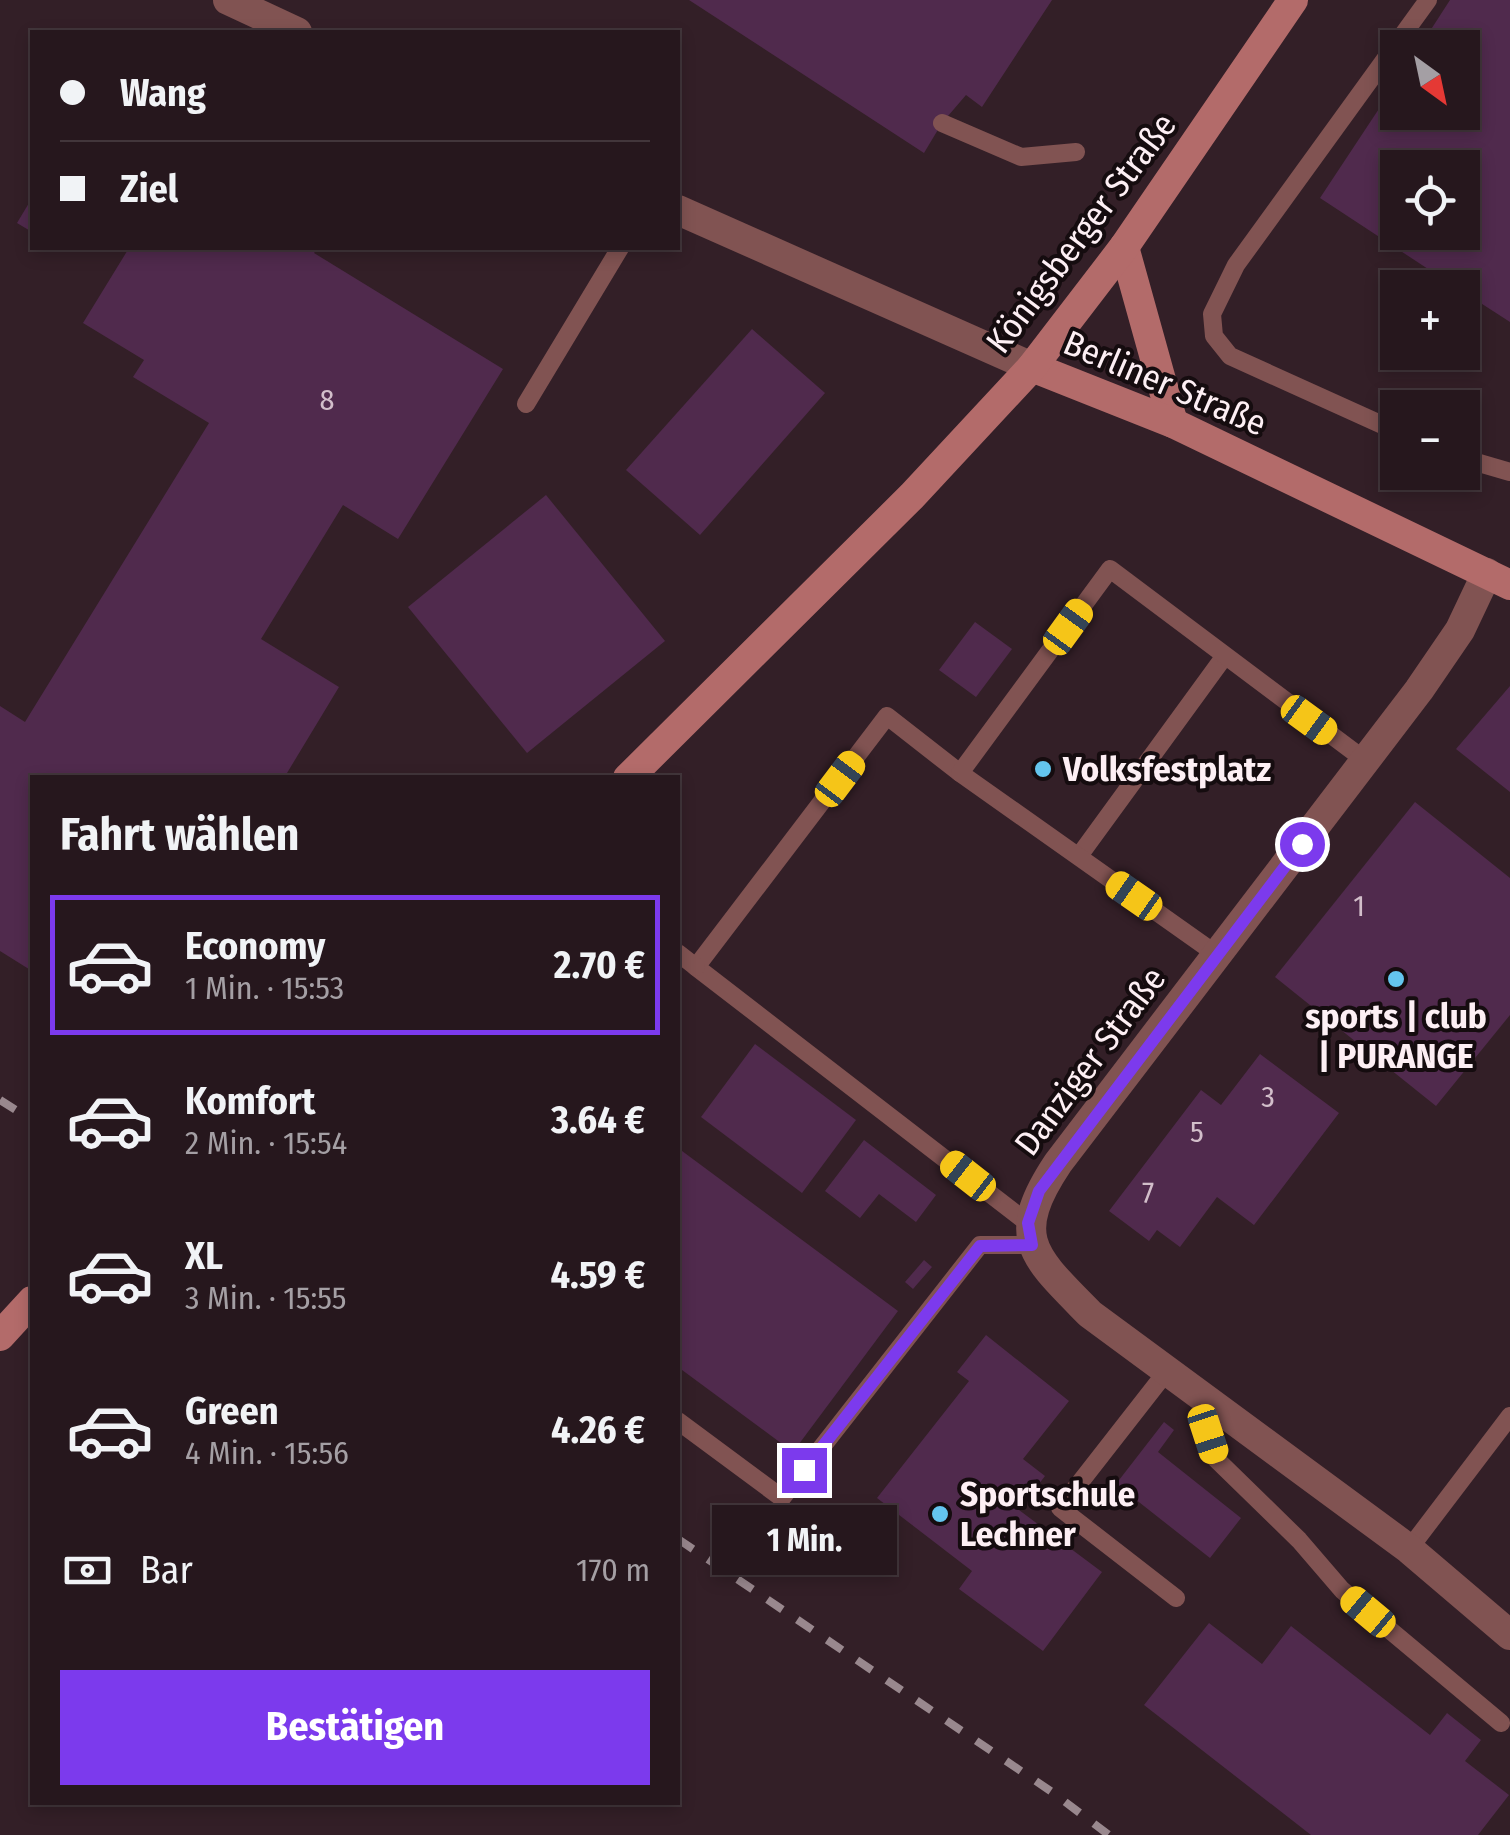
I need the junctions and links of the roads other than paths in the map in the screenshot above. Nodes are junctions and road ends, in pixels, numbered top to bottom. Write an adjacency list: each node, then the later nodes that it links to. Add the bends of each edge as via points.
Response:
1 (228, 0): 4 (street)
2 (1293, 0): 8 (main road, Königsberger Straße)
3 (1428, 0): 13 (lane, via 1236,265 1212,314 1214,336 1230,356)
4 (292, 30)
5 (942, 122): 6 (lane, via 1022,158)
6 (1076, 152)
7 (680, 211): 10 (street, Berliner Straße)
8 (1124, 246): 10 (main road, Königsberger Straße); 12 (main road)
9 (619, 250): 11 (lane)
10 (1032, 367): 12 (main road, Berliner Straße); 20 (main road, Königsberger Straße)
11 (526, 404)
12 (1173, 422): 16 (main road, Berliner Straße)
13 (1380, 424)
14 (1480, 463): 15 (lane)
15 (1510, 472)
16 (1499, 579): 18 (street, Danziger Straße)
17 (1224, 657): 18 (lane); 19 (lane, via 1110,569); 21 (lane)
18 (1366, 761): 22 (street, Danziger Straße)
19 (960, 773): 21 (lane); 24 (lane, via 887,716)
20 (631, 775)
21 (1079, 856): 22 (lane)
22 (1216, 954): 25 (street, Danziger Straße, via 1039,1191)
23 (680, 955): 24 (lane)
24 (696, 967): 25 (lane)
25 (1030, 1234): 28 (street, via 1056,1280); 31 (lane, via 980,1246 782,1498)
26 (30, 1304): 27 (main road)
27 (0, 1336)
28 (1167, 1371): 29 (street); 33 (lane, via 1060,1508)
29 (1221, 1411): 32 (street); 35 (lane, via 1208,1434 1216,1459 1342,1590)
30 (1510, 1416): 32 (lane)
31 (680, 1423)
32 (1409, 1549): 34 (street)
33 (1176, 1598)
34 (1510, 1634)
35 (1501, 1723)

